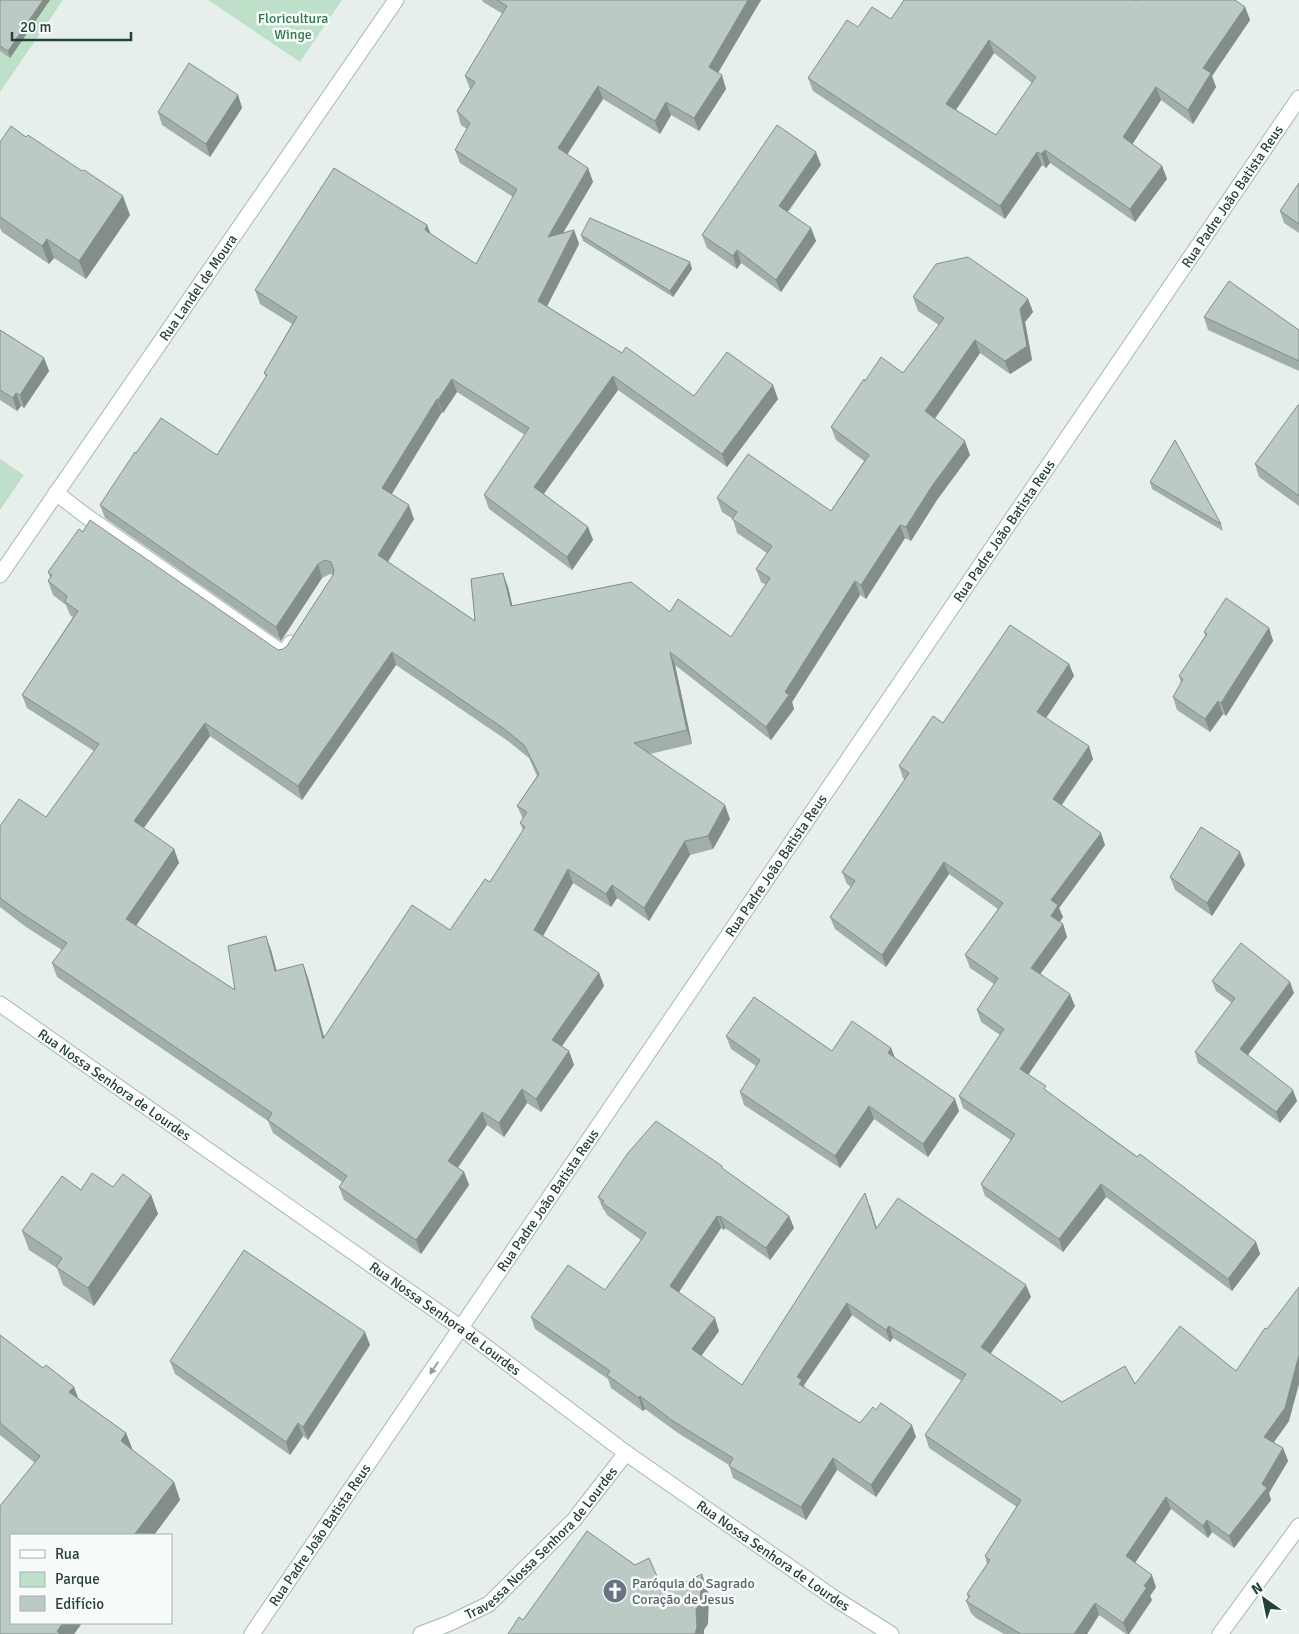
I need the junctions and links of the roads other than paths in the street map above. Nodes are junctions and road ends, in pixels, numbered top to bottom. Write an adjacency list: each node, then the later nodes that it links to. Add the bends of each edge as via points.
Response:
1 (396, 0): 3 (street, Rua Landel de Moura)
2 (1299, 98): 7 (street, Rua Padre João Batista Reus)
3 (56, 493): 4 (street, Rua Landel de Moura); 5 (street, via 284,654)
4 (0, 575)
5 (300, 630)
6 (0, 1004): 7 (street, Rua Nossa Senhora de Lourdes)
7 (462, 1328): 8 (street, Rua Nossa Senhora de Lourdes); 10 (street, Rua Padre João Batista Reus, one-way to 10)
8 (626, 1453): 11 (street, Travessa Nossa Senhora de Lourdes, via 574,1520 488,1604); 12 (street, Rua Nossa Senhora de Lourdes)
9 (1299, 1526): 13 (street)
10 (252, 1634)
11 (421, 1634)
12 (891, 1634)
13 (1220, 1634)

